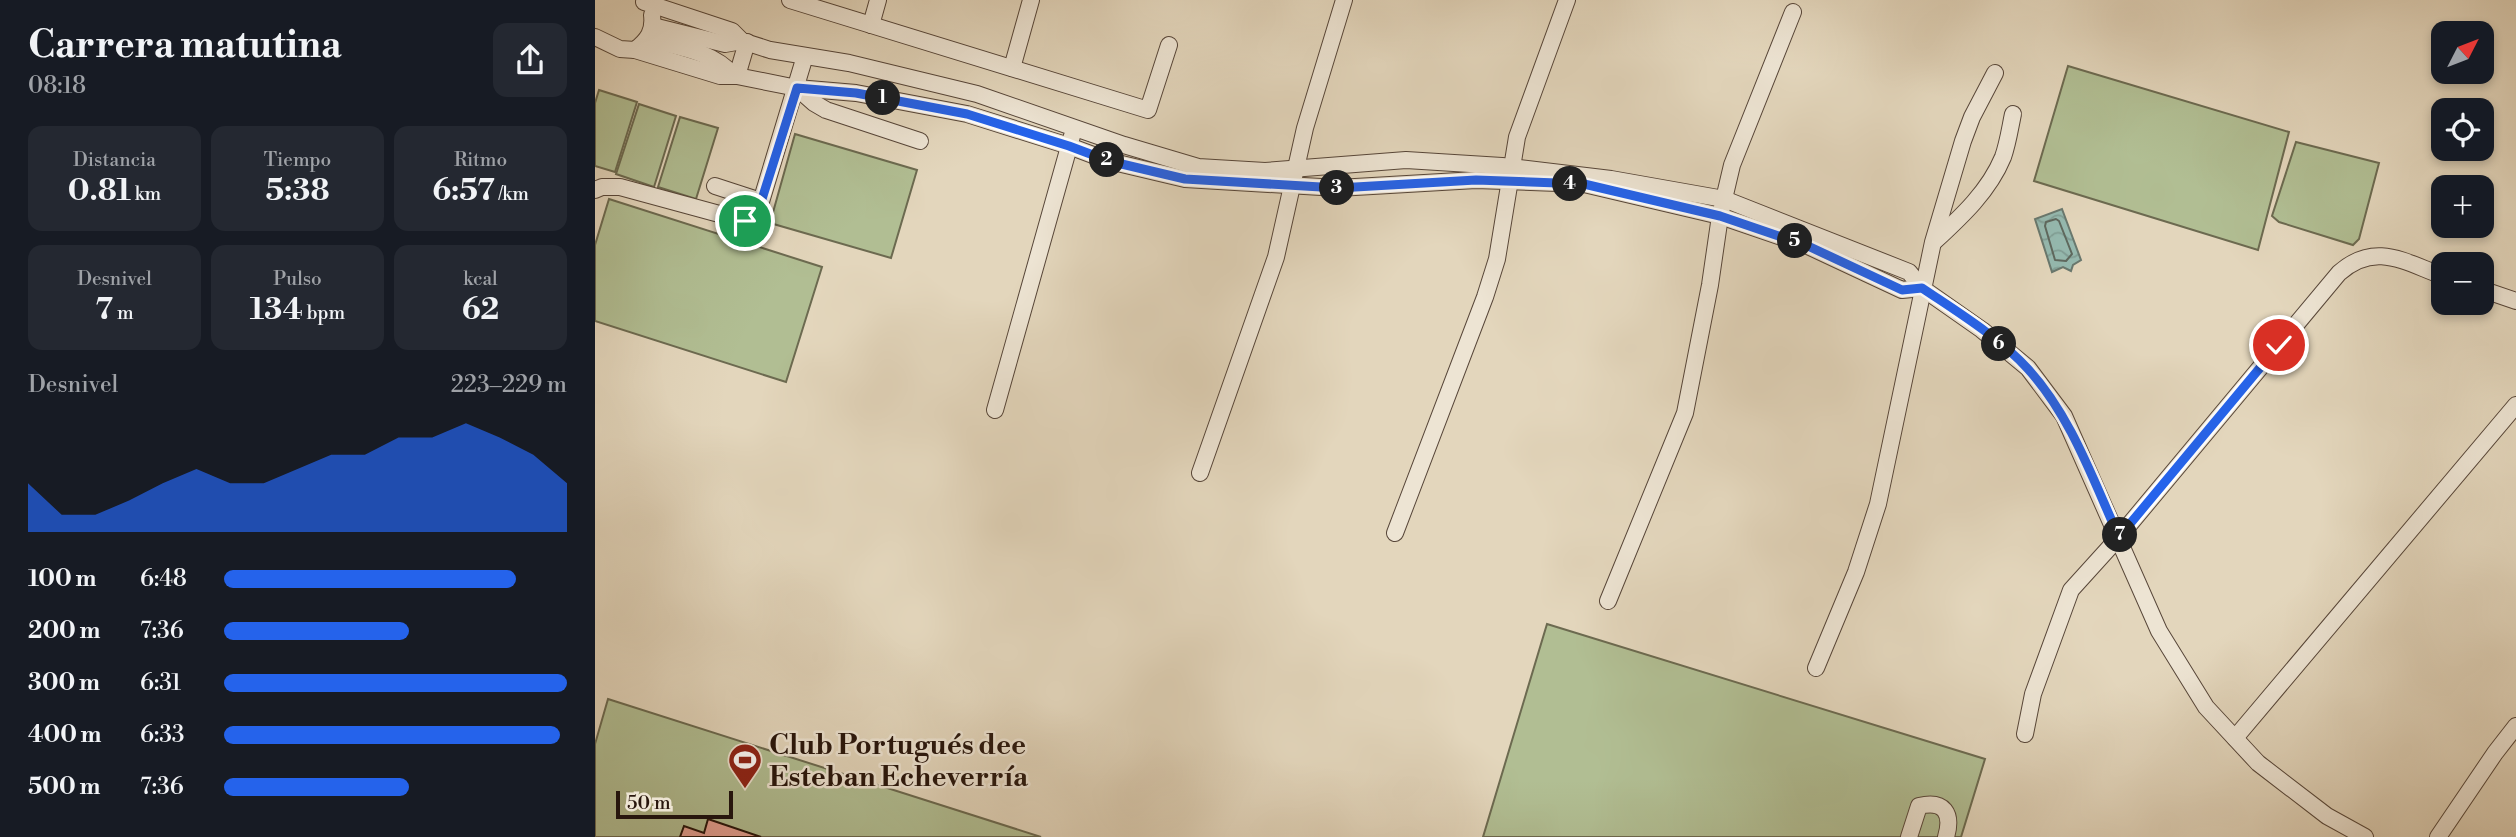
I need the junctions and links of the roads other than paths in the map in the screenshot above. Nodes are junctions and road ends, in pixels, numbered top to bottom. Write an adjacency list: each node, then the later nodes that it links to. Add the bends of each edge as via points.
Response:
1 (790, 0): 8 (street)
2 (878, 0): 8 (street)
3 (1031, 0): 14 (street)
4 (1345, 0): 22 (street)
5 (1567, 0): 23 (street, via 1517,137)
6 (643, 1): 10 (street, via 652,14); 11 (street, via 732,31)
7 (1793, 12): 28 (street, via 1732,165)
8 (871, 25): 14 (street)
9 (595, 37): 10 (street, via 620,49)
10 (645, 38): 11 (street); 16 (street, via 720,76)
11 (744, 42): 13 (street); 16 (street)
12 (1169, 45): 14 (street, via 1148,110)
13 (806, 56): 17 (street); 19 (street, via 977,94)
14 (1012, 68)
15 (1995, 73): 29 (street, via 1963,141)
16 (735, 76): 17 (street)
17 (797, 88): 20 (street, via 826,110); 21 (street, via 856,93 967,114); 27 (street)
18 (2013, 114): 29 (street, via 2004,155 1992,180)
19 (1074, 128): 21 (street); 22 (street, via 1198,167)
20 (920, 141)
21 (1069, 146): 25 (street, via 1185,179); 35 (street)
22 (1296, 169): 23 (street, via 1406,160); 25 (street)
23 (1511, 174): 25 (street, via 1338,188); 28 (street, via 1611,179); 37 (street, via 1497,259 1485,297)
24 (715, 186): 27 (street)
25 (1292, 186): 36 (street, via 1276,257)
26 (595, 190): 27 (street, via 620,187 745,221 755,218)
27 (761, 201)
28 (1722, 207): 31 (street, via 1909,272); 39 (street, via 1685,413)
29 (1933, 242): 31 (street)
30 (2431, 272): 38 (street, via 2374,255 2339,272)
31 (1922, 288): 38 (street, via 2028,368 2064,416); 40 (street, via 1878,504)
32 (2494, 293): 33 (street)
33 (2516, 301)
34 (2516, 404): 43 (street)
35 (995, 410)
36 (1200, 473)
37 (1395, 533)
38 (2119, 537): 42 (street, via 2071,590 2033,694); 43 (street, via 2159,631 2206,707)
39 (1608, 601)
40 (1816, 668)
41 (2516, 726): 47 (street)
42 (2025, 734)
43 (2235, 738): 46 (street, via 2317,808)
44 (1909, 837): 45 (street, via 1919,806 1931,803 1946,811)
45 (1946, 837)
46 (2365, 837)
47 (2438, 837)

